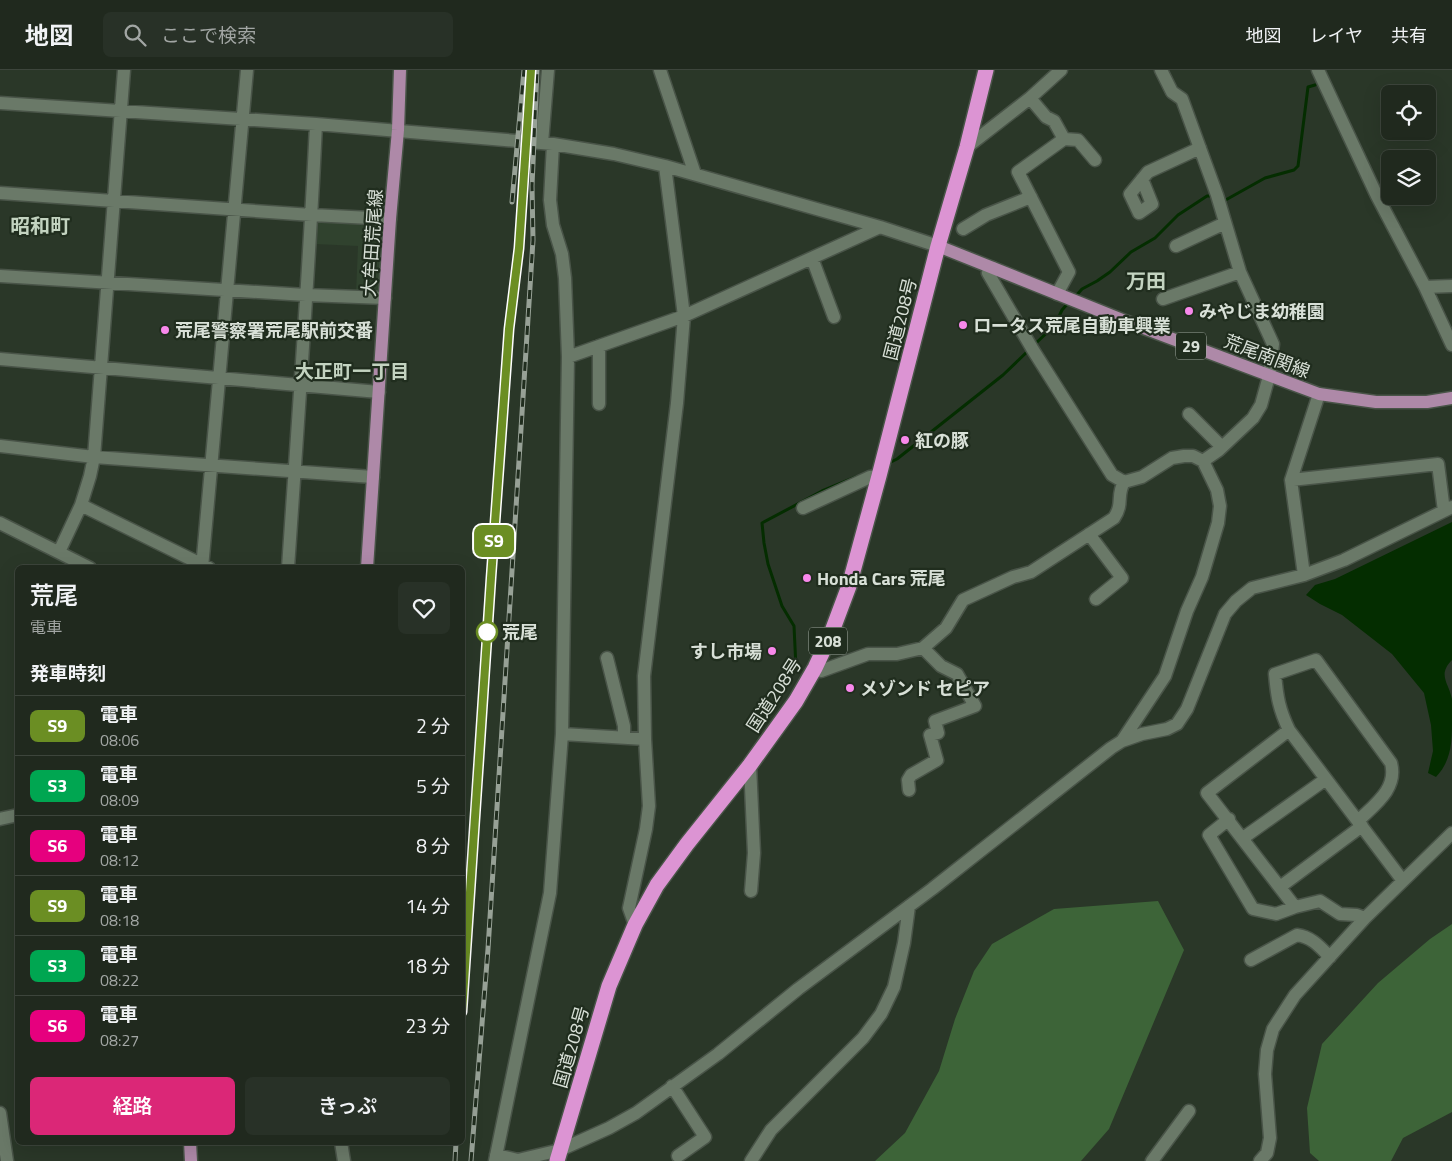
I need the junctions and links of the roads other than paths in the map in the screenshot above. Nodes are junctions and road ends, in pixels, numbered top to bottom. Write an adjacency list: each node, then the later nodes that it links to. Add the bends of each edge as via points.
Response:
1 (124, 70): 12 (street)
2 (247, 70): 13 (street)
3 (400, 70): 15 (main road, 大牟田荒尾線)
4 (548, 70): 17 (street)
5 (660, 70): 22 (street)
6 (986, 70): 18 (highway, 国道208号 / 208)
7 (1061, 70): 10 (street)
8 (1161, 70): 19 (street, via 1172,92 1182,99)
9 (1318, 70): 41 (street, via 1377,196)
10 (1030, 98): 16 (street, via 1046,117 1054,121); 18 (street)
11 (0, 103): 12 (street)
12 (121, 112): 13 (street); 26 (street)
13 (242, 120): 14 (street); 27 (street)
14 (316, 124): 15 (street); 28 (street)
15 (398, 130): 17 (street); 29 (main road, 大牟田荒尾線)
16 (1064, 139): 20 (street, via 1078,140); 25 (street, via 1018,172)
17 (548, 143): 21 (street); 51 (street, via 552,225 562,254 565,278)
18 (967, 147): 33 (highway, 国道208号 / 208)
19 (1200, 148): 23 (street, via 1148,172); 30 (street)
20 (1095, 160)
21 (666, 166): 22 (street); 47 (street)
22 (695, 174): 31 (street)
23 (1142, 179)
24 (0, 193): 26 (street)
25 (1031, 197): 32 (street, via 986,215); 43 (street, via 1069,272)
26 (114, 201): 27 (street); 39 (street)
27 (234, 210): 28 (street); 42 (street)
28 (312, 215): 29 (street); 44 (street)
29 (390, 219): 45 (main road, 大牟田荒尾線)
30 (1225, 223): 34 (street); 37 (street)
31 (880, 227): 33 (street); 35 (street)
32 (963, 229)
33 (938, 246): 36 (main road, 荒尾南関線 / 29); 68 (highway, 国道208号 / 208)
34 (1176, 246)
35 (812, 258): 47 (street); 48 (street)
36 (992, 268): 43 (main road, 荒尾南関線 / 29); 71 (street, via 988,273 1033,350 1112,475)
37 (1240, 272): 46 (street); 54 (street, via 1273,344)
38 (0, 276): 39 (street)
39 (108, 283): 42 (street); 53 (street)
40 (1452, 286): 41 (street)
41 (1425, 287): 49 (street)
42 (227, 290): 44 (street); 55 (street)
43 (1056, 294): 54 (main road, 荒尾南関線 / 29)
44 (306, 295): 45 (street); 56 (street)
45 (385, 298): 57 (main road, 大牟田荒尾線)
46 (1163, 299)
47 (684, 316): 50 (street); 91 (street, via 677,403 644,676)
48 (834, 317)
49 (1452, 345)
50 (598, 346): 51 (street); 60 (street)
51 (568, 357): 89 (street)
52 (0, 359): 53 (street)
53 (101, 367): 55 (street); 64 (street)
54 (1269, 376): 58 (main road, 荒尾南関線 / 29); 63 (street, via 1261,406)
55 (219, 378): 56 (street); 66 (street)
56 (301, 385): 57 (street); 67 (street)
57 (379, 392): 69 (main road, 大牟田荒尾線)
58 (1319, 394): 59 (main road, 荒尾南関線 / 29, via 1376,402 1427,402); 70 (street)
59 (1452, 398)
60 (598, 404)
61 (1189, 414): 63 (street)
62 (0, 446): 64 (street)
63 (1222, 448): 65 (street)
64 (94, 457): 66 (street); 72 (street)
65 (1203, 460): 71 (street, via 1193,456 1172,458 1142,477); 92 (street, via 1217,490 1220,506 1213,542 1165,676)
66 (211, 466): 67 (street); 80 (street)
67 (294, 471): 69 (street); 81 (street)
68 (879, 476): 73 (street, via 870,477); 87 (highway, 国道208号 / 208, via 849,586)
69 (373, 477): 82 (main road, 大牟田荒尾線)
70 (1291, 480): 74 (street, via 1438,464); 83 (street)
71 (1124, 482): 76 (street, via 1120,490 1119,510 1114,518)
72 (81, 505): 77 (street); 79 (street)
73 (803, 508)
74 (1448, 509): 83 (street, via 1344,560)
75 (0, 523): 77 (street)
76 (1089, 534): 84 (street, via 1122,578); 85 (street, via 1031,572 963,600 946,628)
77 (59, 552): 78 (street)
78 (84, 565)
79 (201, 565)
80 (205, 565)
81 (288, 565)
82 (368, 565)
83 (1304, 575): 92 (street, via 1252,588 1236,601 1225,614 1187,709 1177,724 1167,730)
84 (1096, 599)
85 (923, 648): 87 (street, via 897,654 868,654 821,670); 95 (street, via 941,666 957,674 975,706 935,722 938,733 930,736 938,760 911,775)
86 (607, 658): 90 (street)
87 (815, 668): 93 (highway, 国道208号 / 208, via 796,702)
88 (1289, 730): 94 (street); 98 (street, via 1207,793); 99 (street, via 1277,698 1275,674 1316,660 1391,764 1392,780)
89 (562, 734): 90 (street); 118 (street, via 550,893)
90 (624, 738): 91 (street)
91 (645, 739): 108 (street, via 649,806 629,908)
92 (1122, 741): 105 (street)
93 (750, 765): 104 (street, via 754,853); 108 (highway, 国道208号 / 208, via 687,844)
94 (1326, 779): 99 (street); 101 (street)
95 (909, 790)
96 (15, 816): 97 (street)
97 (0, 819)
98 (1228, 819): 101 (street); 106 (street, via 1210,835 1253,909 1276,914)
99 (1360, 824): 102 (street); 103 (street)
100 (1452, 833): 102 (street)
101 (1243, 838): 103 (street)
102 (1403, 881): 107 (street)
103 (1280, 887): 106 (street)
104 (751, 891)
105 (909, 906): 111 (street); 122 (street, via 894,987 881,1014 863,1038 772,1130)
106 (1295, 907): 107 (street, via 1320,901 1340,914)
107 (1365, 918): 109 (street)
108 (635, 924): 116 (highway, 国道208号 / 208, via 609,986)
109 (1330, 957): 110 (street, via 1313,941 1297,935); 124 (street, via 1295,995 1273,1029 1265,1074 1270,1138 1267,1152)
110 (1251, 960)
111 (672, 1086): 116 (street, via 636,1113); 117 (street, via 704,1137)
112 (1189, 1110): 123 (street)
113 (0, 1113): 119 (street)
114 (190, 1145): 120 (main road)
115 (341, 1145): 121 (street)
116 (559, 1156): 118 (street, via 518,1160)
117 (678, 1156)
118 (496, 1158)
119 (7, 1161)
120 (191, 1161)
121 (344, 1161)
122 (750, 1161)
123 (1152, 1161)
124 (1260, 1161)

